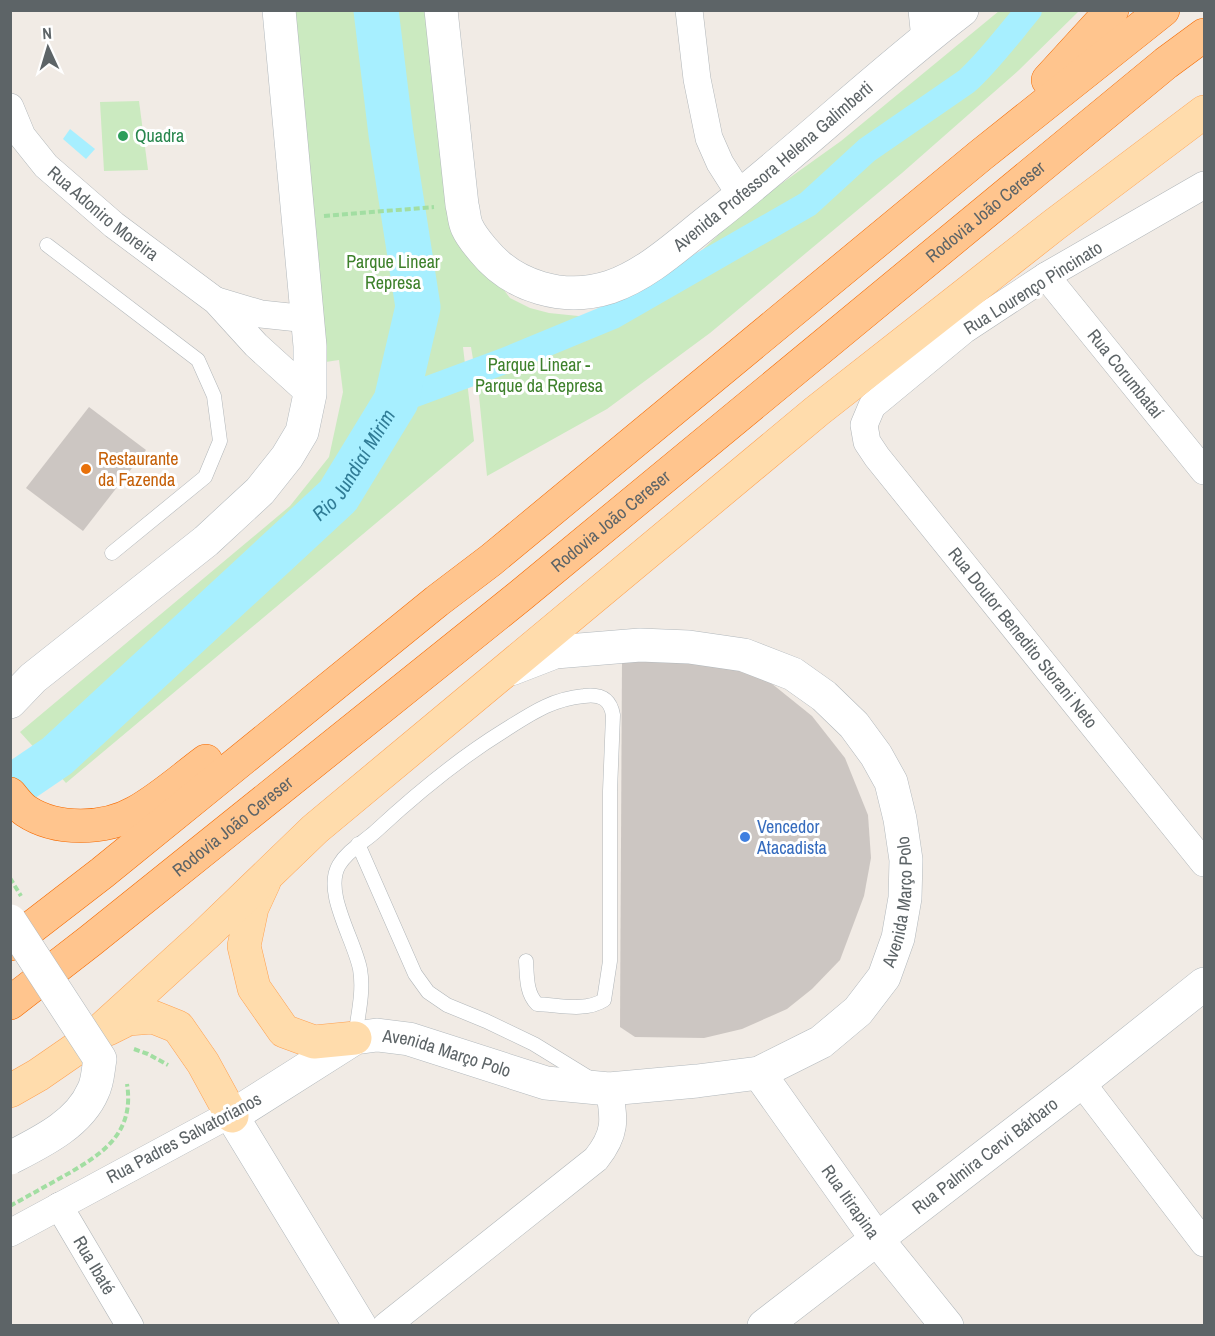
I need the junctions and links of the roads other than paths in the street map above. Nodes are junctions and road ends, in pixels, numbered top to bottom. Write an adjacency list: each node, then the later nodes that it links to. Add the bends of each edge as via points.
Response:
1 (279, 10): 19 (street)
2 (441, 10): 15 (street, Avenida Professora Helena Galimberti, via 467,228 489,257 513,277 551,291 591,292 610,287 648,268)
3 (689, 10): 15 (street, via 709,138)
4 (962, 10): 7 (street, Avenida Professora Helena Galimberti)
5 (1112, 10): 13 (highway)
6 (1163, 10): 13 (highway)
7 (923, 25): 15 (street, Avenida Professora Helena Galimberti)
8 (1204, 35): 36 (highway, Rodovia João Cereser, via 520,596)
9 (10, 107): 18 (street, Rua Adoniro Moreira, via 22,136 46,166 114,225)
10 (1204, 112): 12 (main road)
11 (1204, 138): 12 (main road)
12 (1151, 152): 25 (main road, via 817,411)
13 (981, 155): 24 (highway)
14 (1204, 185): 17 (street, Rua Lourenço Pincinato)
15 (741, 196)
16 (47, 245): 23 (lane, via 198,360 214,396 220,441 205,477)
17 (1046, 276): 21 (street, Rua Lourenço Pincinato, via 964,330); 22 (street, Rua Corumbataí)
18 (216, 301): 19 (street, Rua Adoniro Moreira, via 261,314); 20 (street, Rua Adoniro Moreira, via 256,345)
19 (308, 319): 20 (street)
20 (310, 394): 26 (street, via 302,432 260,492 206,541)
21 (872, 406): 30 (street, Rua Doutor Benedito Storani Neto, via 864,425 867,442 877,457)
22 (1204, 471)
23 (112, 553)
24 (437, 601): 28 (highway, via 283,701 135,813 116,821 48,823); 33 (highway)
25 (504, 671): 31 (main road, via 315,829); 39 (street, Avenida Março Polo, via 555,652 640,645 689,647 744,656 793,674 824,696 854,725 876,755 891,782 906,860 898,938 884,977 858,1011 821,1042)
26 (22, 682): 27 (street)
27 (10, 702)
28 (17, 802)
29 (358, 844): 34 (lane, via 472,750 545,705 578,696 604,697 611,704 613,715 610,961 604,1000 587,1007 537,1004 531,998); 37 (lane, via 339,866 334,882 360,970 362,989); 41 (lane, via 415,974 428,992 447,1005 534,1044)
30 (1204, 863)
31 (267, 876): 37 (main road, via 252,908 244,946 255,988 284,1030 314,1042); 38 (main road)
32 (10, 921): 38 (street, bridge)
33 (10, 944)
34 (526, 961)
35 (1204, 984): 40 (street, Rua Palmira Cervi Bárbaro)
36 (16, 1001)
37 (355, 1038): 41 (street, Avenida Março Polo, via 377,1035 409,1039 546,1083); 43 (street, Rua Padres Salvatorianos)
38 (96, 1048): 42 (main road); 43 (main road, via 128,1019 153,1017 178,1027); 44 (street, bridge, via 94,1089 81,1114)
39 (759, 1073): 41 (street, Avenida Março Polo); 47 (street, Rua Itirapina)
40 (1081, 1082): 47 (street, Rua Palmira Cervi Bárbaro); 48 (street)
41 (609, 1089): 51 (street, via 613,1130 596,1159)
42 (10, 1091)
43 (232, 1116): 45 (street, Rua Padres Salvatorianos); 50 (street)
44 (10, 1158)
45 (59, 1206): 46 (street, Rua Padres Salvatorianos); 49 (street, Rua Ibaté)
46 (10, 1233)
47 (876, 1238): 52 (street, Rua Palmira Cervi Bárbaro); 53 (street, Rua Itirapina)
48 (1204, 1243)
49 (130, 1326)
50 (360, 1326)
51 (386, 1326)
52 (764, 1326)
53 (947, 1326)

